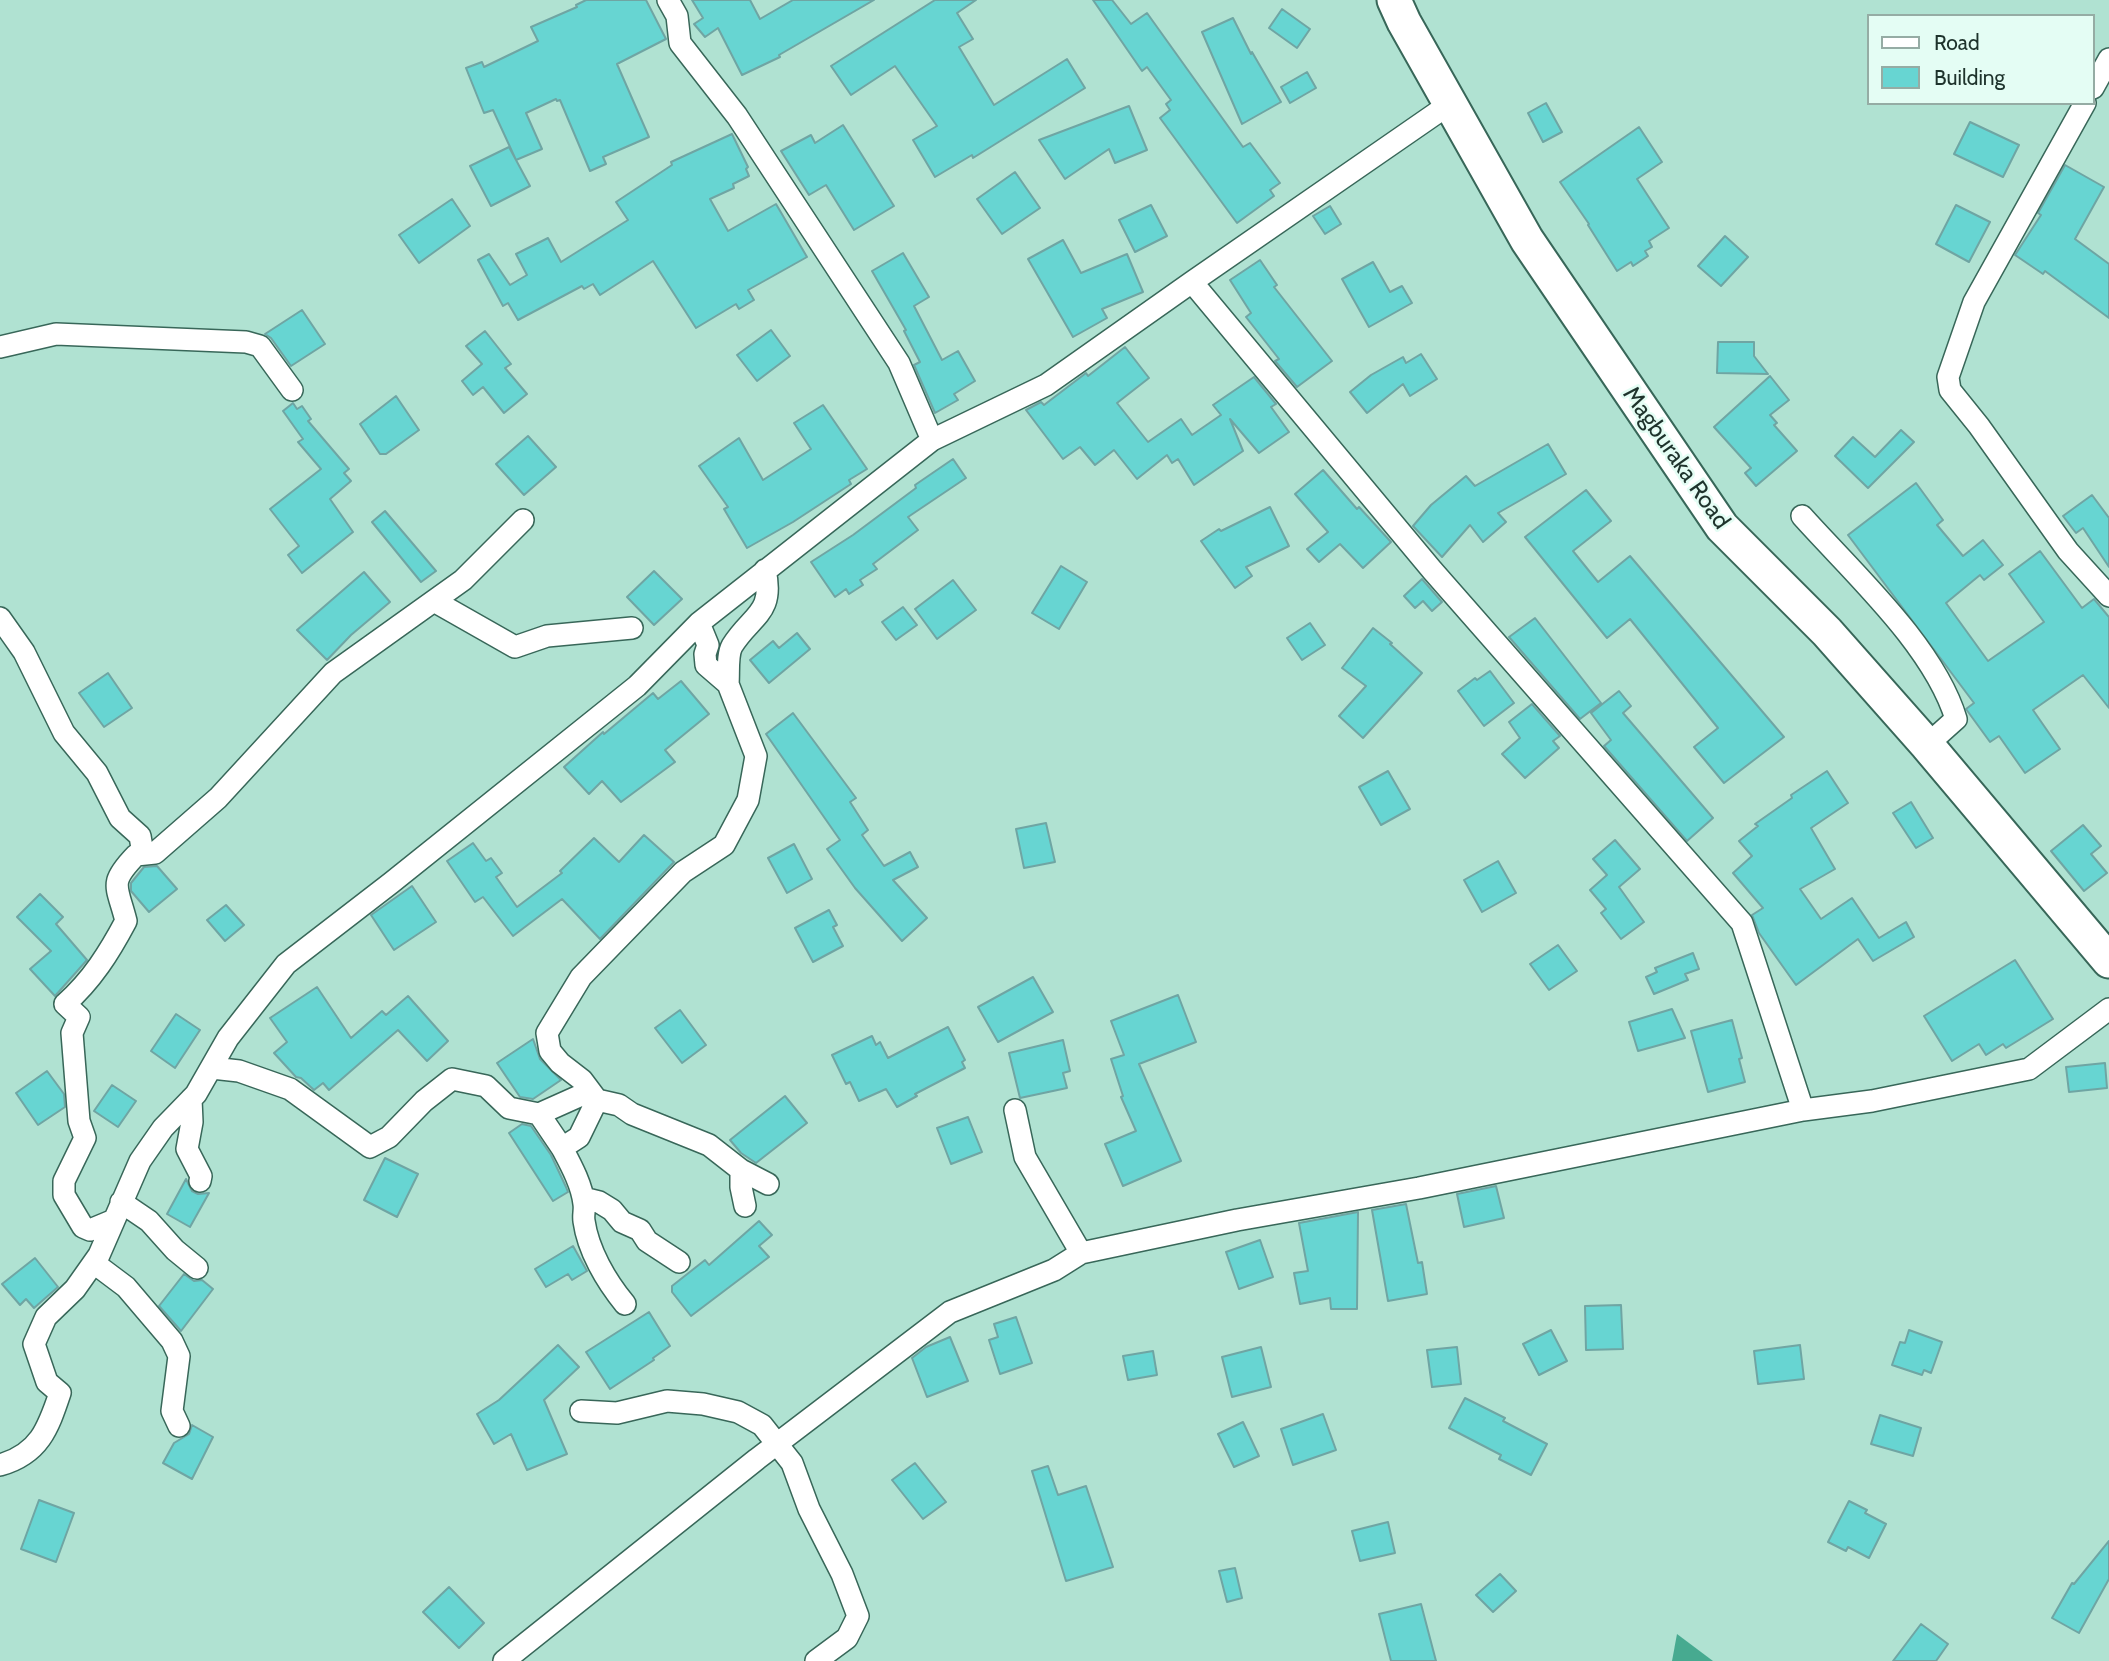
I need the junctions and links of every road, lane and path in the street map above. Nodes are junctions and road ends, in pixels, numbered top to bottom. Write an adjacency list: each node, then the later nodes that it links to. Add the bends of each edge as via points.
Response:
1 (668, 0): 10 (street, via 677,16 680,43 737,116 899,363)
2 (1394, 0): 5 (main road, Magburaka Road)
3 (2109, 59): 4 (street)
4 (2095, 84)
5 (1451, 103): 7 (street); 20 (main road, Magburaka Road, via 1527,240 1721,527 1828,632)
6 (2084, 105): 14 (street, via 1974,302 1948,377 1950,390 2067,551)
7 (1192, 282): 10 (street, via 1046,386); 28 (street, via 1432,570 1742,923)
8 (0, 347): 9 (street, via 56,334 246,342 260,346)
9 (292, 390)
10 (932, 440): 13 (street)
11 (1802, 516): 20 (street, via 1904,629 1945,690 1956,719)
12 (523, 520): 15 (street, via 463,580)
13 (765, 570): 17 (street); 19 (street, via 766,602 730,649)
14 (2109, 596)
15 (434, 601): 18 (street, via 515,647 547,636); 21 (street, via 333,673 218,798 155,853)
16 (0, 618): 21 (street, via 24,652 64,733 97,773 120,818 140,836)
17 (699, 623): 19 (street, via 708,645 706,665); 24 (street, via 637,686 286,964 228,1038)
18 (632, 628)
19 (728, 684): 26 (street, via 756,756 748,800 723,845 683,873 581,977 547,1033 550,1051)
20 (1927, 745): 22 (main road, Magburaka Road)
21 (143, 854): 36 (street, via 120,871 115,885 126,921 105,960 65,1004 79,1017 72,1033 79,1121 85,1138 64,1181 64,1195 83,1227 90,1230)
22 (2109, 961)
23 (2109, 1009): 28 (street, via 2029,1069)
24 (212, 1068): 25 (street); 29 (street, via 239,1071 290,1089 370,1147 389,1137 452,1079 486,1086 509,1108)
25 (191, 1099): 32 (street, via 187,1149); 36 (street, via 140,1161)
26 (597, 1100): 29 (street, via 586,1093); 30 (street, via 579,1138); 31 (street, via 709,1145)
27 (1015, 1110): 37 (street, via 1025,1157)
28 (1803, 1110): 37 (street)
29 (539, 1114): 30 (street)
30 (562, 1148): 34 (street)
31 (741, 1170): 33 (street); 35 (street)
32 (200, 1181)
33 (768, 1184)
34 (583, 1198): 38 (street, via 612,1210); 41 (street, via 583,1220 591,1245)
35 (745, 1206)
36 (118, 1211): 39 (street); 40 (street, via 149,1221)
37 (1081, 1253): 44 (street, via 1054,1270 950,1312)
38 (680, 1262)
39 (94, 1263): 43 (street, via 126,1287 172,1341 179,1356 172,1411); 45 (street, via 46,1317 34,1345 47,1382 60,1394 49,1426 34,1449)
40 (197, 1268)
41 (625, 1304)
42 (581, 1411): 44 (street, via 617,1413 667,1401 703,1404 738,1412 762,1425)
43 (179, 1426)
44 (778, 1443): 46 (street); 47 (street, via 792,1463 858,1616 846,1638)
45 (0, 1465)
46 (504, 1661)
47 (816, 1661)

